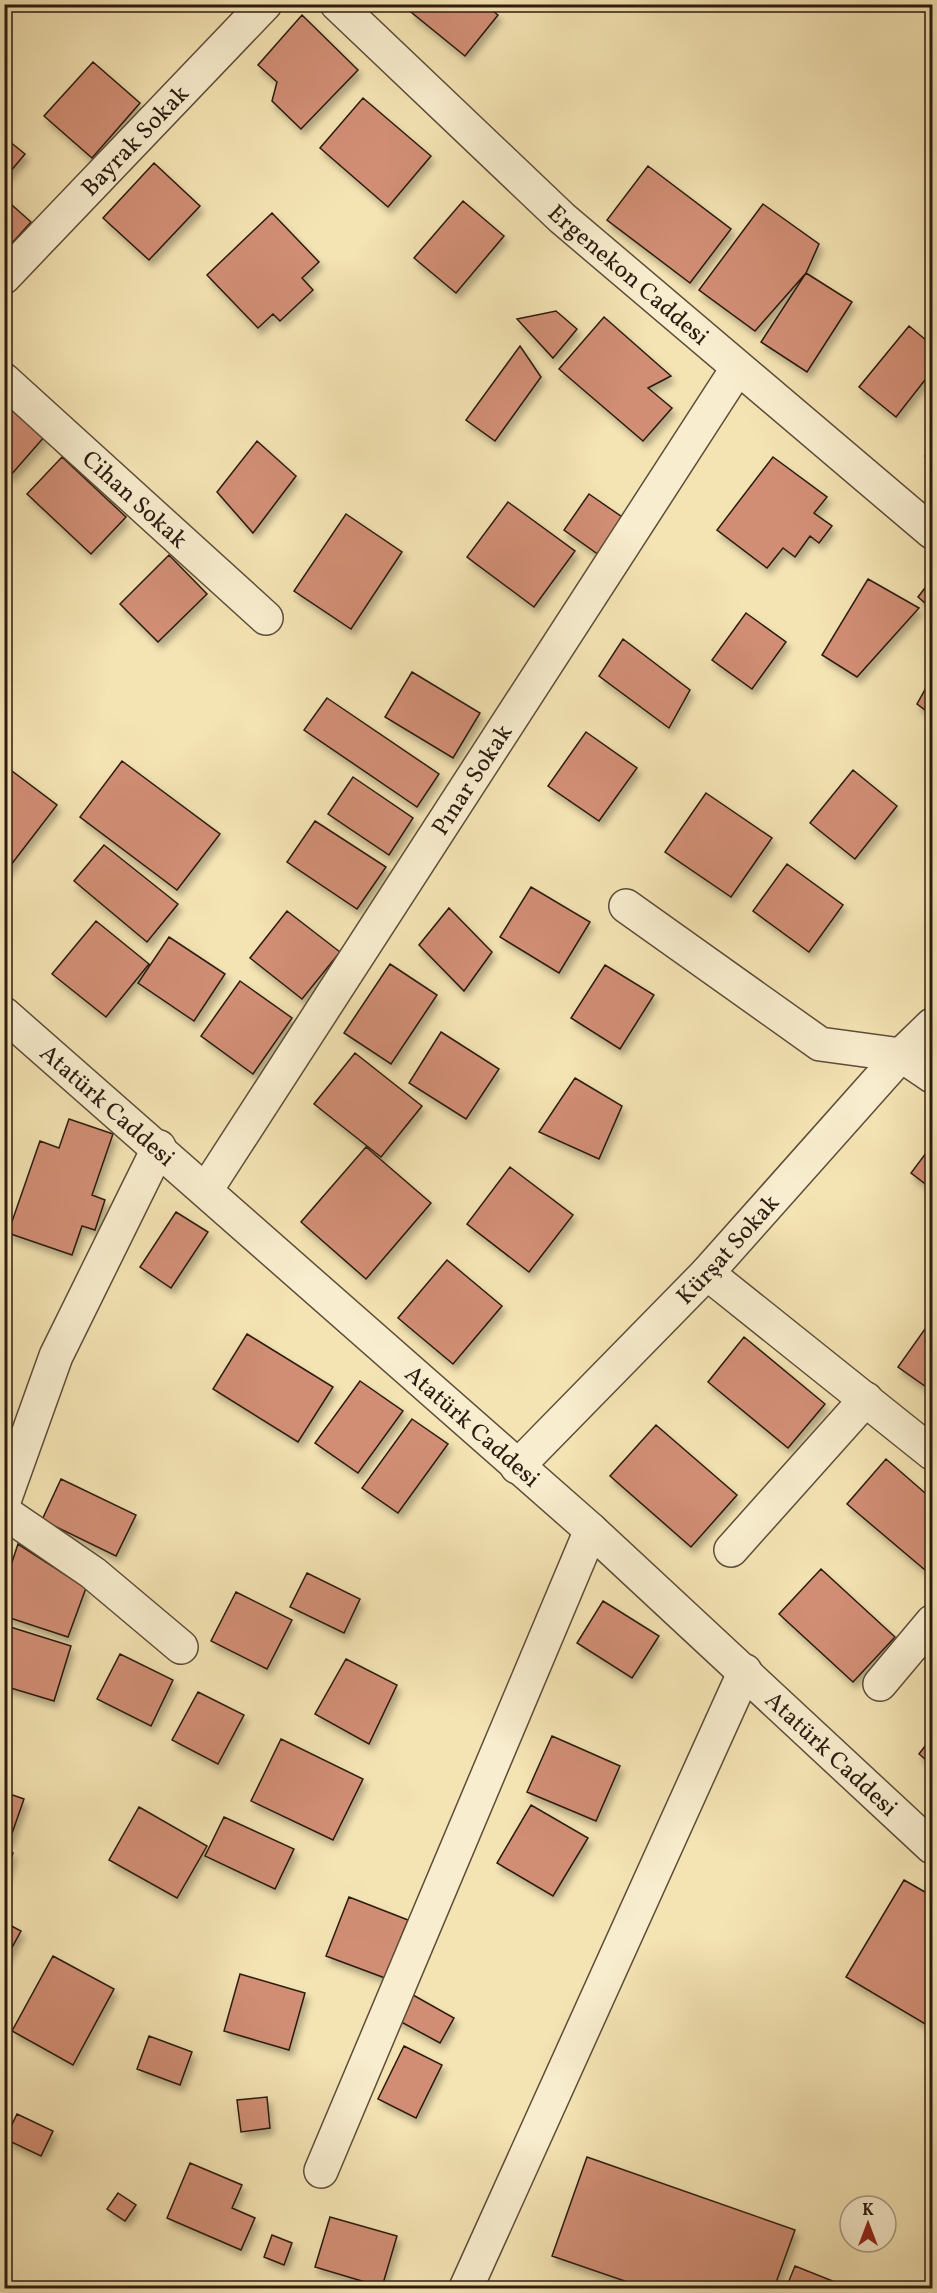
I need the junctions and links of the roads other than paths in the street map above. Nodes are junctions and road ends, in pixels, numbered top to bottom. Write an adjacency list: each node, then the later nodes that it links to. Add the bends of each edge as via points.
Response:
1 (265, 4): 3 (street, Bayrak Sokak)
2 (337, 4): 4 (street, Ergenekon Caddesi, via 562,218)
3 (4, 277)
4 (737, 369): 6 (street, Ergenekon Caddesi); 14 (street, Pınar Sokak)
5 (4, 380): 7 (street, Cihan Sokak)
6 (933, 532)
7 (266, 618)
8 (626, 906): 11 (street, via 820,1044)
9 (4, 1014): 13 (street, Atatürk Caddesi)
10 (933, 1025): 11 (street, Kürşat Sokak)
11 (901, 1055): 12 (street); 15 (street, Kürşat Sokak)
12 (933, 1076)
13 (159, 1147): 14 (street, Atatürk Caddesi); 19 (street, via 56,1356)
14 (206, 1190): 18 (street, Atatürk Caddesi)
15 (707, 1273): 16 (street); 18 (street, Kürşat Sokak)
16 (866, 1399): 17 (street); 22 (street)
17 (933, 1453)
18 (517, 1467): 21 (street, Atatürk Caddesi)
19 (4, 1502)
20 (4, 1512): 24 (street, via 93,1573)
21 (591, 1530): 25 (street, Atatürk Caddesi); 28 (street)
22 (731, 1550)
23 (933, 1622): 26 (street)
24 (181, 1647)
25 (745, 1671): 27 (street, Atatürk Caddesi); 29 (street)
26 (880, 1684)
27 (933, 1847)
28 (321, 2171)
29 (466, 2289)

